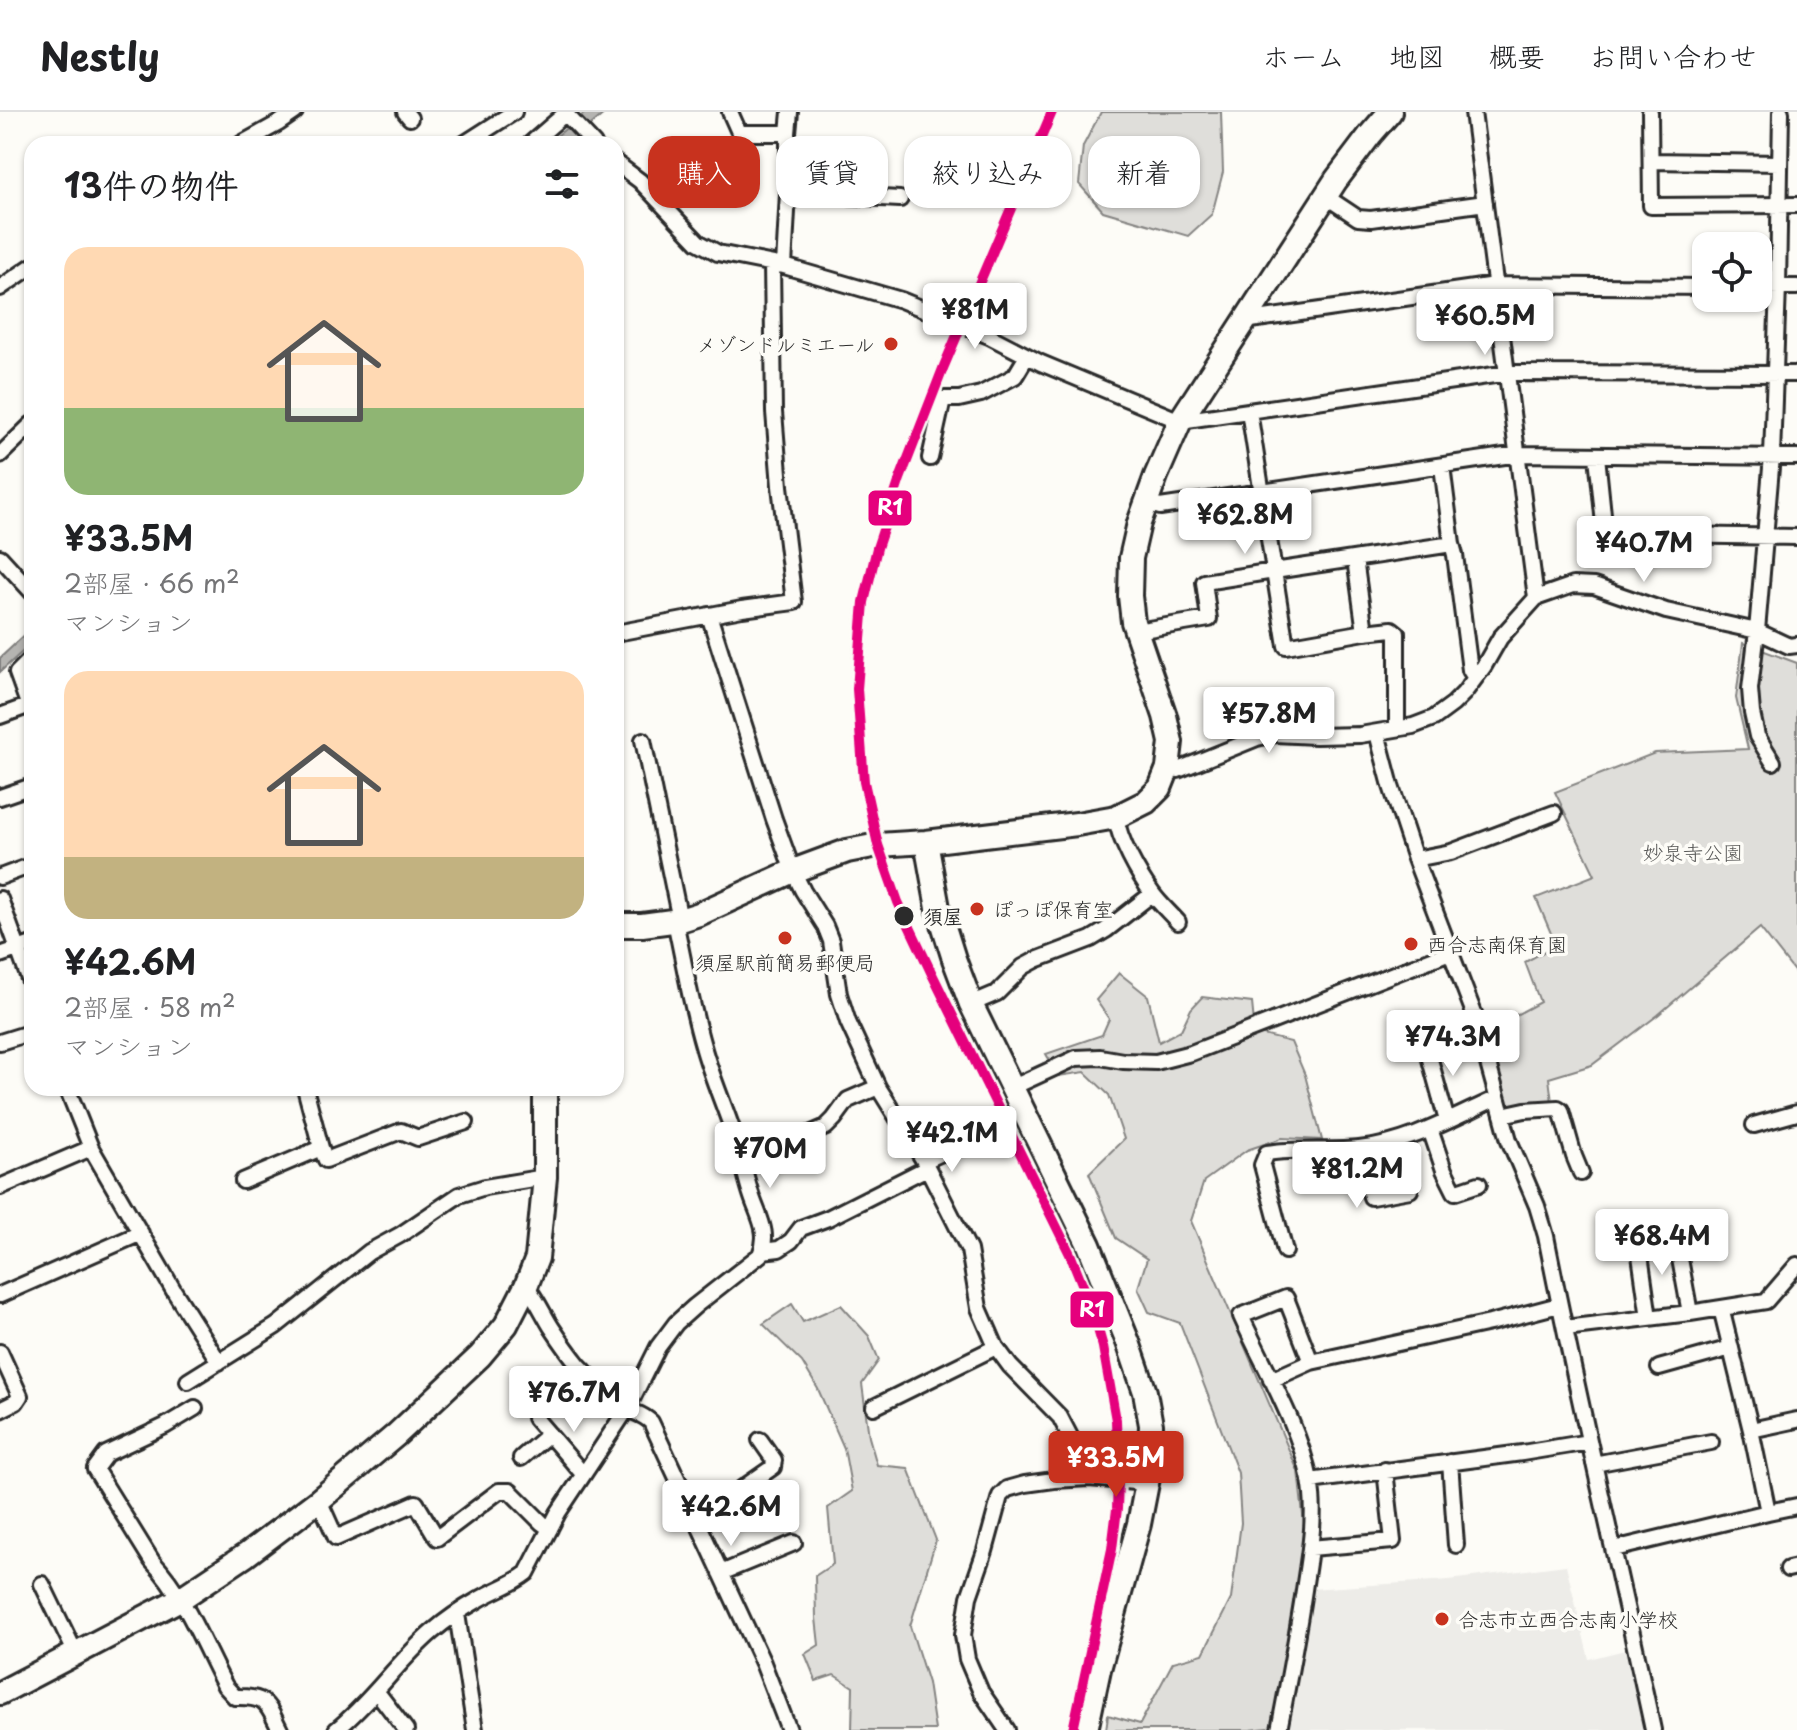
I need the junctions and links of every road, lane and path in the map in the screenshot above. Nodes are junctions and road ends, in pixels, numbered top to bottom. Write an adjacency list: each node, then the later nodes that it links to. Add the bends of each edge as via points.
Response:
1 (295, 112): 11 (street)
2 (514, 112): 12 (street)
3 (730, 112): 10 (street, via 743,133)
4 (790, 112): 10 (street)
5 (1390, 112): 18 (street)
6 (1473, 112): 21 (street)
7 (1650, 112): 15 (street)
8 (1781, 112): 16 (street)
9 (566, 113): 13 (street); 14 (street)
10 (788, 133)
11 (255, 136)
12 (476, 136)
13 (539, 136)
14 (586, 136)
15 (1651, 161): 16 (street); 22 (street, via 1651,206)
16 (1780, 163): 22 (street)
17 (624, 169): 25 (street, via 698,242 718,253)
18 (1325, 196): 21 (street, via 1358,218 1371,219); 33 (street)
19 (888, 198): 20 (street)
20 (900, 199)
21 (1485, 203): 27 (street)
22 (1779, 205): 23 (street); 29 (street)
23 (1797, 205)
24 (786, 208): 25 (street)
25 (778, 265): 34 (street, via 901,300); 58 (street, via 774,412 794,602)
26 (24, 272): 32 (street)
27 (1495, 285): 30 (street); 33 (street); 35 (street)
28 (1772, 286): 29 (street)
29 (1778, 286): 31 (street); 36 (street)
30 (1692, 287)
31 (1797, 287)
32 (0, 288)
33 (1244, 321): 39 (street)
34 (1027, 356): 39 (street); 46 (street, via 1015,376 981,394 943,399)
35 (1508, 373): 36 (street); 38 (street); 41 (street)
36 (1775, 374): 37 (street); 44 (street)
37 (1797, 374)
38 (1249, 411): 39 (street); 48 (street)
39 (1180, 421): 49 (street)
40 (24, 432): 42 (street)
41 (1518, 454): 43 (street); 47 (street); 57 (street)
42 (0, 455)
43 (1597, 456): 44 (street); 50 (street, via 1605,534)
44 (1772, 456): 45 (street); 50 (street)
45 (1797, 457)
46 (930, 458)
47 (1442, 466): 48 (street); 52 (street)
48 (1262, 492): 49 (street, via 1160,507); 55 (street)
49 (1146, 503): 60 (street, via 1131,558)
50 (1766, 537): 51 (street); 61 (street)
51 (1797, 537)
52 (1452, 544): 54 (street); 65 (street)
53 (0, 557): 56 (street)
54 (1355, 559): 55 (street); 62 (street)
55 (1274, 571): 60 (street, via 1204,582 1209,619); 62 (street, via 1286,646)
56 (24, 583)
57 (1536, 598): 61 (street, via 1573,585 1594,586 1666,611); 65 (street, via 1500,638)
58 (709, 615): 59 (street); 81 (street)
59 (624, 631)
60 (1136, 631): 73 (street, via 1165,716 1171,742)
61 (1757, 631): 63 (street); 72 (street, via 1752,713 1757,736)
62 (1365, 632): 69 (street, via 1397,633)
63 (1797, 645)
64 (24, 666): 66 (street, via 17,673)
65 (1475, 678): 69 (street, via 1434,718)
66 (24, 693)
67 (24, 707): 68 (street)
68 (0, 716)
69 (1397, 727): 70 (street)
70 (1377, 733): 73 (street, via 1275,734 1178,770); 79 (street)
71 (643, 740): 85 (street)
72 (1773, 762)
73 (1168, 768): 77 (street, via 1160,788 1146,802)
74 (24, 789): 75 (street)
75 (0, 797)
76 (1554, 813): 79 (street, via 1451,852)
77 (1116, 817): 78 (street); 83 (street)
78 (926, 842): 81 (street, via 847,851); 92 (street, via 938,908)
79 (1415, 859): 90 (street)
80 (24, 868): 82 (street)
81 (793, 871): 85 (street); 96 (street, via 831,941 848,1022)
82 (0, 877)
83 (1152, 894): 86 (street); 92 (street, via 1106,930 1023,967 997,993)
84 (0, 899): 88 (street)
85 (678, 920): 87 (street); 123 (street, via 703,1048 761,1216)
86 (1178, 922)
87 (624, 924)
88 (24, 945)
89 (24, 947): 91 (street)
90 (1450, 952): 97 (street, via 1191,1053 1156,1062 1076,1058); 101 (street)
91 (0, 955)
92 (971, 1004): 97 (street)
93 (24, 1034): 94 (street)
94 (0, 1042)
95 (1426, 1045): 104 (street)
96 (878, 1087): 109 (street, via 848,1100 826,1127); 113 (street)
97 (1011, 1088): 159 (street, via 1089,1245 1128,1342 1151,1425)
98 (70, 1096): 110 (street)
99 (307, 1096): 111 (street)
100 (545, 1096): 115 (street)
101 (1497, 1098): 103 (street); 104 (street)
102 (1797, 1113): 106 (street)
103 (1502, 1115): 114 (street, via 1561,1110); 128 (street, via 1537,1206)
104 (1447, 1121): 107 (street)
105 (466, 1122): 111 (street, via 418,1138 401,1131 326,1160)
106 (1754, 1125)
107 (1430, 1129): 112 (street); 117 (street, via 1455,1192)
108 (986, 1133): 113 (street)
109 (810, 1134)
110 (91, 1148): 118 (street); 121 (street)
111 (321, 1148): 116 (street)
112 (1360, 1149): 119 (street, via 1371,1197); 124 (street, via 1267,1153 1262,1165)
113 (926, 1164): 123 (street, via 801,1228 779,1249); 133 (street, via 969,1250 979,1308)
114 (1581, 1173)
115 (545, 1177): 126 (street, via 537,1258); 136 (street, via 459,1195 369,1252 276,1326)
116 (243, 1181)
117 (1479, 1184)
118 (0, 1187)
119 (1410, 1190)
120 (1670, 1220): 130 (street)
121 (141, 1233): 127 (street); 136 (street)
122 (1638, 1241): 131 (street)
123 (762, 1251): 143 (street, via 676,1323)
124 (1285, 1251)
125 (1797, 1267): 129 (street, via 1766,1301)
126 (526, 1286): 143 (street, via 576,1362); 160 (street, via 506,1325 480,1356)
127 (0, 1295)
128 (1559, 1305): 132 (street); 137 (street)
129 (1721, 1308): 130 (street); 134 (street)
130 (1690, 1313): 131 (street)
131 (1649, 1318): 132 (street)
132 (1565, 1328): 150 (street)
133 (996, 1347): 141 (street); 157 (street, via 1060,1417)
134 (1731, 1348): 138 (street); 147 (street)
135 (0, 1352): 144 (street, via 20,1396)
136 (219, 1362): 140 (street)
137 (1311, 1362): 139 (street); 139 (street, via 1286,1298 1241,1316)
138 (1659, 1368)
139 (1271, 1380): 158 (street, via 1295,1430)
140 (188, 1381)
141 (874, 1407)
142 (195, 1408): 171 (street, via 106,1454 95,1469)
143 (627, 1409): 156 (street); 163 (street, via 651,1422)
144 (0, 1410)
145 (535, 1418): 148 (street)
146 (1797, 1420): 147 (street)
147 (1751, 1430): 162 (street)
148 (549, 1434): 152 (street); 156 (street)
149 (760, 1440): 163 (street, via 773,1467)
150 (1589, 1442): 153 (street); 154 (street)
151 (1711, 1442): 154 (street)
152 (521, 1458)
153 (1450, 1462): 155 (street); 166 (street)
154 (1594, 1464): 168 (street)
155 (1385, 1470): 158 (street); 167 (street, via 1393,1541)
156 (583, 1474): 164 (street)
157 (1089, 1478): 159 (street); 176 (street, via 1025,1484 1000,1496 963,1635 981,1692)
158 (1310, 1481): 167 (street)
159 (1147, 1483): 182 (street)
160 (319, 1500): 164 (street, via 336,1538 416,1503 437,1538 499,1491 510,1491); 171 (street)
161 (1797, 1506): 162 (street)
162 (1768, 1512): 168 (street)
163 (697, 1520): 169 (street)
164 (550, 1529): 172 (street, via 527,1573)
165 (794, 1543): 169 (street)
166 (1456, 1545)
167 (1310, 1548): 183 (street)
168 (1614, 1549): 184 (street)
169 (721, 1573): 181 (street)
170 (42, 1584): 173 (street)
171 (180, 1599): 173 (street); 177 (street, via 225,1686 235,1697 255,1696 267,1705)
172 (457, 1614): 174 (street, via 416,1646); 180 (street)
173 (76, 1654): 175 (street)
174 (377, 1692): 178 (street); 179 (street)
175 (0, 1693)
176 (1005, 1729)
177 (280, 1730)
178 (336, 1730)
179 (406, 1730)
180 (475, 1730)
181 (789, 1730)
182 (1086, 1730)
183 (1279, 1730)
184 (1653, 1730)

